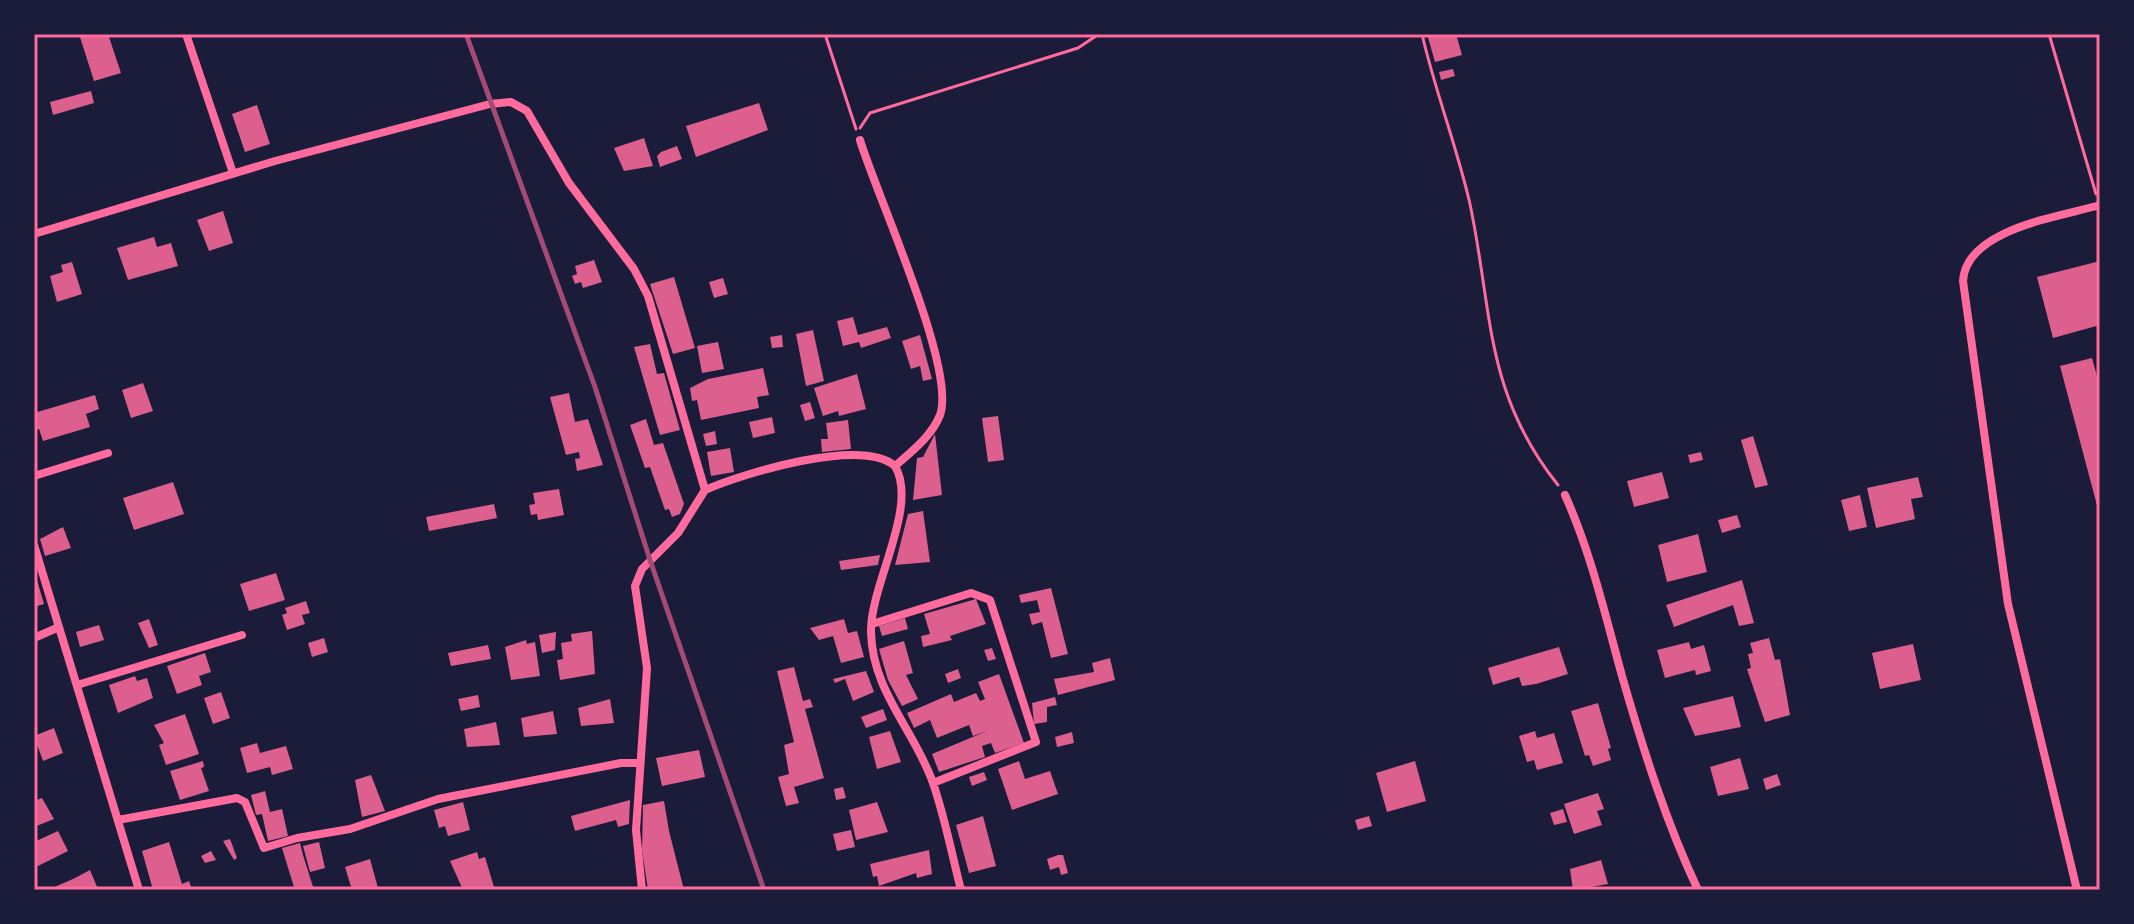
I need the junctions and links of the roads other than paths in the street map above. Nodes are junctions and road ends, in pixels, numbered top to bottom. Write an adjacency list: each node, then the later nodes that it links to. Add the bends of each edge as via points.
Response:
1 (186, 34): 3 (street)
2 (860, 140): 7 (street, via 930,333 940,382 941,414 926,438)
3 (233, 173): 5 (street); 9 (street, via 490,104 511,102 527,111 569,183 634,269 659,322)
4 (2100, 205): 24 (street, via 1989,241 1969,257 1963,281 2008,604)
5 (34, 234)
6 (108, 453): 8 (street)
7 (895, 466): 9 (street, via 876,455 855,454 780,466); 12 (street, via 902,487)
8 (34, 476)
9 (705, 490): 17 (street, via 678,533 637,576 647,668)
10 (1565, 495): 23 (street, via 1586,542 1675,840)
11 (34, 545): 13 (street)
12 (872, 624): 18 (street, via 876,661 890,703); 18 (street, via 971,593 990,600 1036,742)
13 (59, 627): 15 (street); 16 (street)
14 (242, 635): 16 (street)
15 (34, 638)
16 (77, 685): 19 (street)
17 (640, 763): 19 (street, via 438,799 350,829 264,848 245,802 237,798); 21 (street, via 636,830)
18 (933, 783): 22 (street)
19 (118, 820): 20 (street)
20 (139, 890)
21 (642, 890)
22 (961, 890)
23 (1698, 890)
24 (2077, 890)

